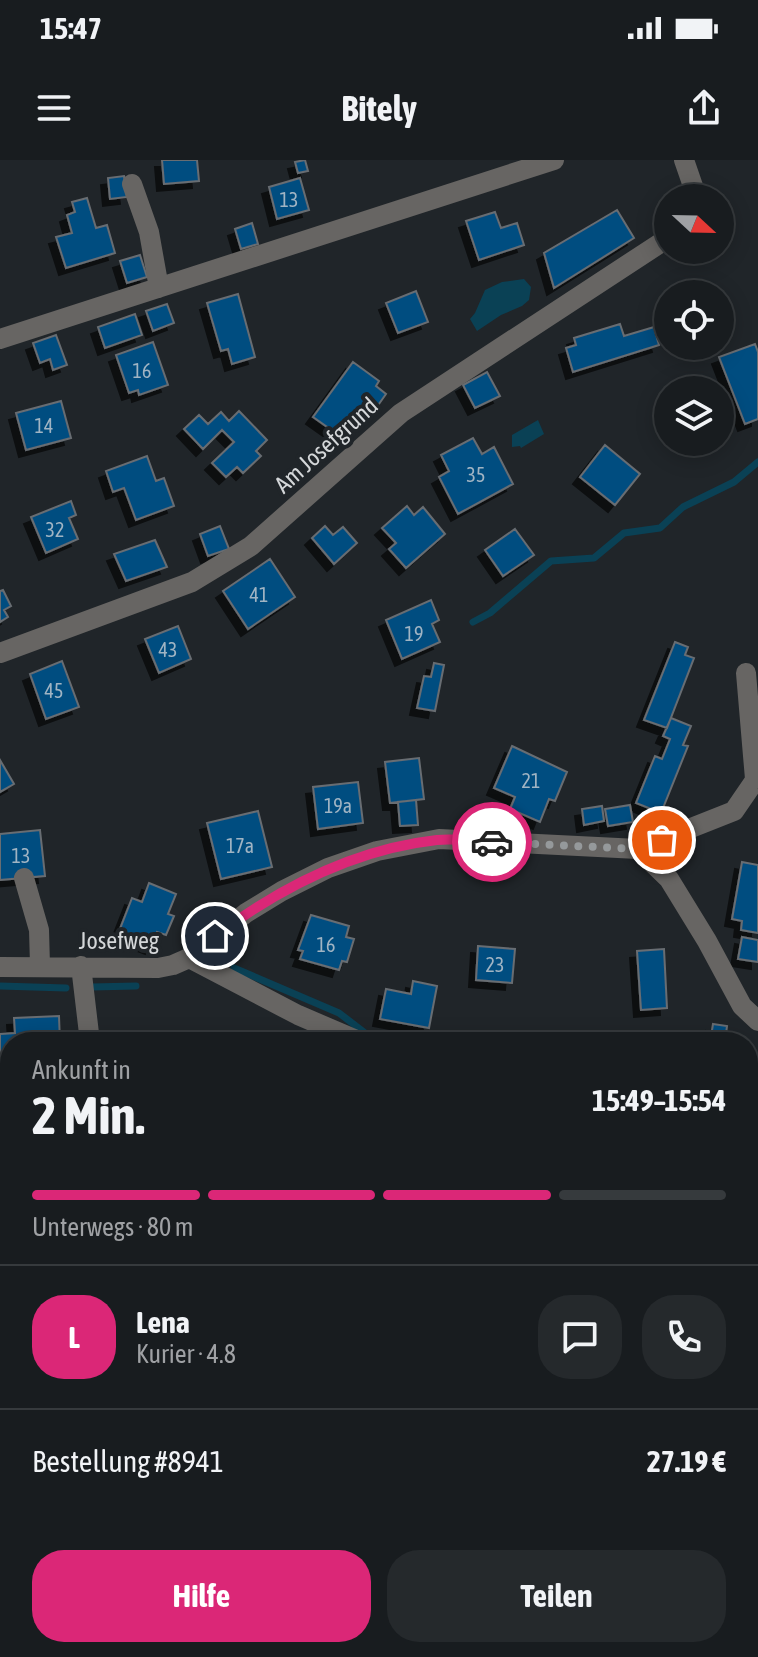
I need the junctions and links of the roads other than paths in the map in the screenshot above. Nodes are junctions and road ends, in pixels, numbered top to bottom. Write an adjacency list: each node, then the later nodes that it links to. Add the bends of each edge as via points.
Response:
1 (554, 160): 6 (street)
2 (684, 160): 4 (street)
3 (132, 184): 6 (street, via 149,232)
4 (692, 184)
5 (654, 247): 8 (street, Am Josefgrund, via 401,413 240,553 192,582)
6 (159, 288): 7 (street)
7 (0, 339)
8 (0, 653)
9 (746, 673): 10 (street)
10 (757, 778): 11 (street, Josefweg, via 734,811)
11 (638, 849): 13 (street, Josefweg, via 439,839 377,851 282,891); 17 (street, via 669,879 742,1006)
12 (24, 878): 14 (street, via 39,930)
13 (189, 958): 15 (street, Josefweg, via 158,968); 19 (street)
14 (40, 965): 15 (street, Josefweg); 16 (street, Josefweg)
15 (81, 966): 18 (street)
16 (0, 967)
17 (758, 1021)
18 (89, 1032)
19 (338, 1032)

